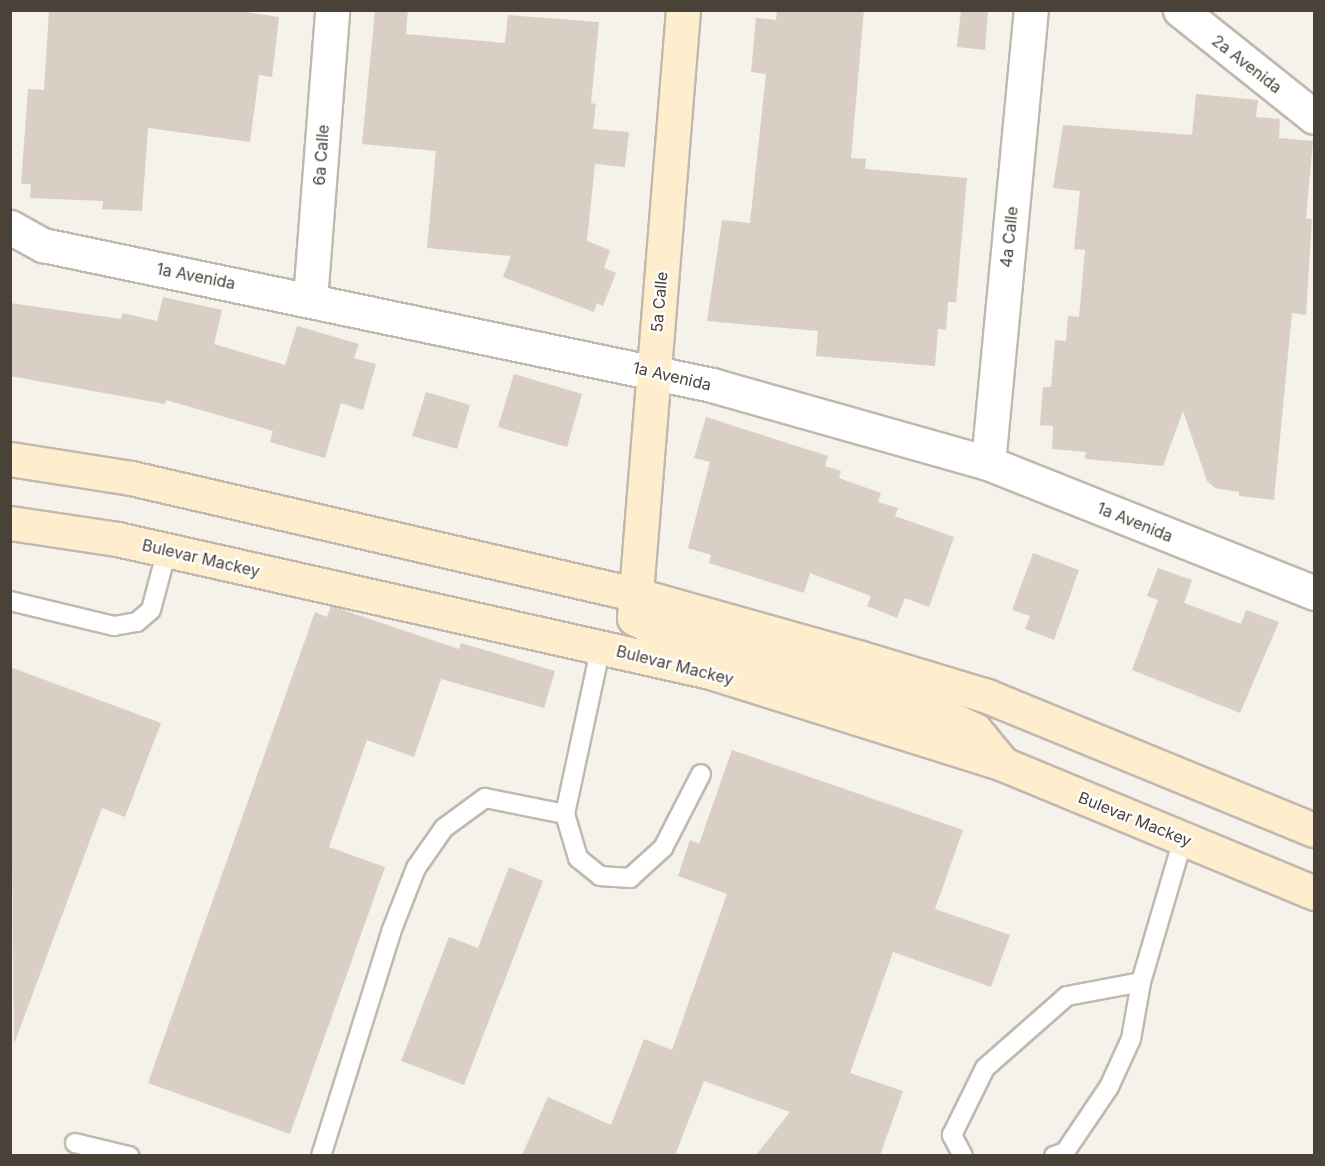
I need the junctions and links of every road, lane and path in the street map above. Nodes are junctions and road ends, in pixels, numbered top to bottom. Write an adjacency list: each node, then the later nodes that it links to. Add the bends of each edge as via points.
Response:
1 (332, 10): 7 (street, 6a Calle)
2 (683, 10): 8 (main road, 5a Calle)
3 (1031, 10): 10 (street, 4a Calle)
4 (1180, 10): 5 (street, 2a Avenida)
5 (1314, 117)
6 (10, 227): 7 (street, 1a Avenida, via 43,245)
7 (310, 299): 8 (street, 1a Avenida)
8 (653, 372): 10 (street, 1a Avenida); 14 (main road, 5a Calle)
9 (10, 459): 14 (main road, via 131,478)
10 (988, 464): 13 (street, 1a Avenida)
11 (10, 523): 12 (main road, Bulevar Mackey)
12 (167, 550): 15 (lane, via 151,610 137,622 114,626); 16 (main road, Bulevar Mackey)
13 (1314, 583)
14 (634, 594): 17 (main road, 5a Calle, via 634,618 648,629 950,718 975,730); 20 (main road, via 987,696)
15 (10, 601)
16 (601, 646): 17 (main road, Bulevar Mackey, via 710,672); 19 (lane)
17 (1003, 764): 21 (main road, Bulevar Mackey)
18 (701, 774): 19 (lane, via 663,848 630,878 600,876 578,858)
19 (565, 814): 26 (lane, via 485,798 444,828 416,868 391,932)
20 (1314, 830)
21 (1183, 839): 22 (main road, Bulevar Mackey); 23 (lane)
22 (1314, 893)
23 (1141, 982): 27 (lane, via 1067,996 985,1068 952,1135); 28 (lane, via 1131,1039 1109,1087 1065,1152)
24 (75, 1143): 25 (lane)
25 (129, 1155)
26 (321, 1155)
27 (963, 1155)
28 (1054, 1155)

